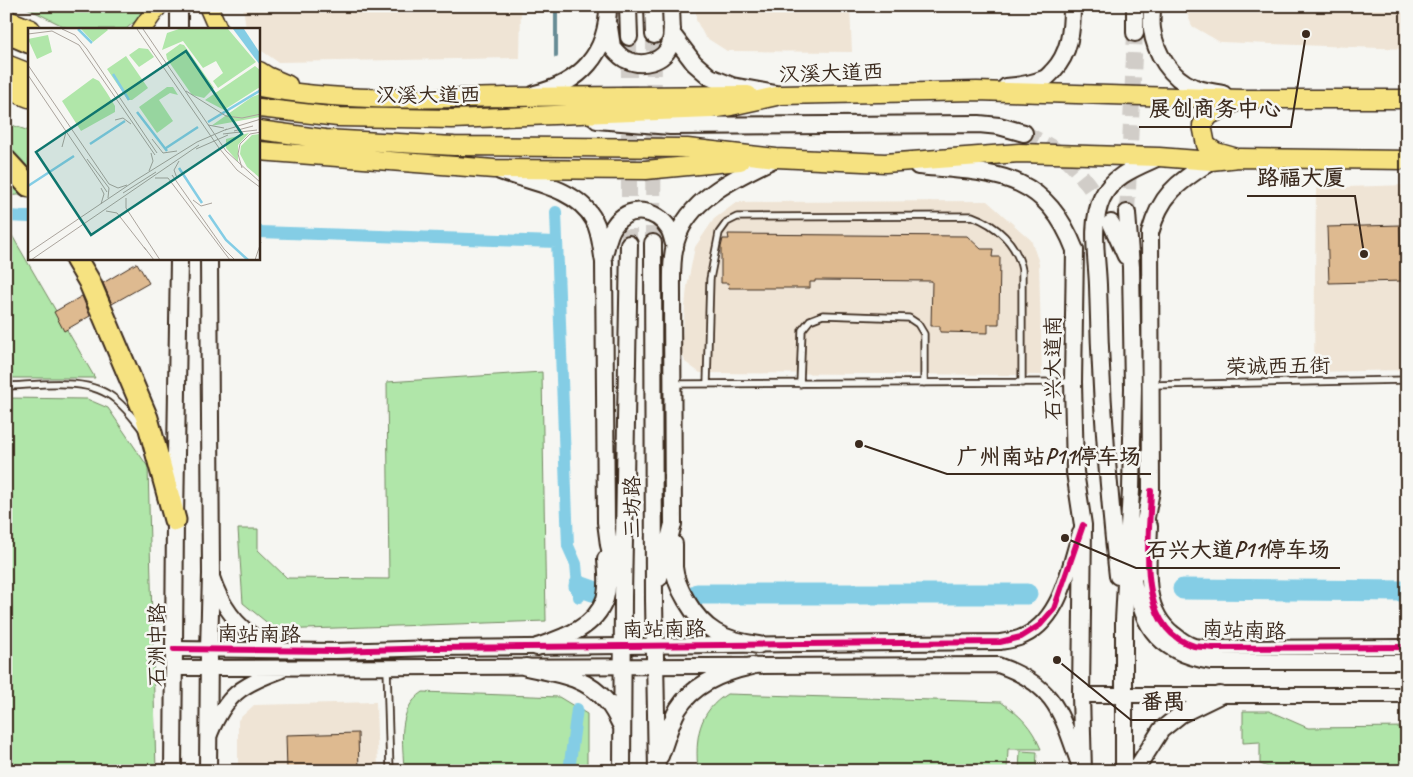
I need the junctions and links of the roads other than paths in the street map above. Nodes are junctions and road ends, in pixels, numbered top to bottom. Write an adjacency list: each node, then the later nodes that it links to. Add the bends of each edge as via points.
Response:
1 (158, 6): 13 (main road)
2 (179, 6): 14 (main road)
3 (208, 6): 15 (main road); 16 (main road)
4 (628, 6): 21 (main road)
5 (654, 6): 20 (main road)
6 (671, 6): 17 (main road)
7 (1072, 6): 32 (main road, via 1068,46 1059,64 1046,78 1027,85)
8 (1135, 6): 19 (main road)
9 (1152, 6): 37 (main road, via 1156,46 1167,66 1193,87)
10 (608, 12): 17 (main road, via 612,47 627,60 640,64 662,56 671,44); 35 (main road, via 600,49 591,62 551,90)
11 (6, 19): 12 (main road)
12 (28, 28)
13 (143, 28)
14 (179, 28)
15 (207, 28)
16 (218, 28)
17 (672, 29): 34 (main road, via 683,50 710,77 732,86)
18 (6, 32): 23 (highway)
19 (1135, 33)
20 (654, 35)
21 (629, 37)
22 (6, 41): 24 (main road)
23 (28, 42)
24 (28, 49)
25 (6, 64): 27 (main road)
26 (260, 72): 33 (main road)
27 (28, 73)
28 (6, 79): 29 (highway)
29 (28, 84)
30 (6, 89): 36 (main road)
31 (267, 89): 33 (main road)
32 (977, 91): 34 (main road, 汉溪大道西); 37 (main road, 汉溪大道西)
33 (314, 95): 35 (main road, via 408,99)
34 (781, 95): 35 (main road); 40 (main road, 汉溪大道西, via 711,109)
35 (523, 97)
36 (28, 98)
37 (1242, 98): 38 (main road, 汉溪大道西); 46 (main road, via 1210,115 1202,125 1206,145 1216,152)
38 (1407, 98)
39 (260, 108): 40 (main road, 汉溪大道西, via 338,117 452,119)
40 (551, 116): 42 (main road, via 670,126 979,124)
41 (260, 130): 45 (main road, via 325,139 454,146 686,148)
42 (1024, 133)
43 (267, 151): 51 (main road); 52 (main road)
44 (1159, 157): 48 (main road); 50 (main road, via 1019,153); 56 (main road, via 1119,176 1102,198)
45 (776, 158): 50 (main road); 52 (main road, via 646,170); 59 (main road, via 729,181 701,204 682,225)
46 (1239, 158): 48 (main road); 49 (main road)
47 (6, 160): 53 (highway)
48 (1211, 160): 73 (main road, via 1168,193 1156,212 1150,233)
49 (1407, 160)
50 (886, 163): 60 (main road, 石兴大道南, via 987,172 1014,180 1034,191 1053,208 1068,230)
51 (260, 166)
52 (494, 169): 61 (main road, via 568,195 581,204 594,220)
53 (28, 185)
54 (1127, 213): 65 (main road)
55 (1111, 223): 65 (main road)
56 (1095, 232): 60 (main road, via 1087,233); 86 (main road, via 1108,490)
57 (653, 243): 85 (main road, 三坊路)
58 (630, 244): 84 (main road, 三坊路)
59 (675, 247): 61 (main road, via 670,230 656,215 633,212 625,214 613,227); 70 (main road)
60 (1075, 250): 67 (main road, 石兴大道南)
61 (603, 259): 78 (main road)
62 (77, 260): 75 (highway, via 89,281 147,418)
63 (179, 260): 77 (main road, 石洲中路)
64 (210, 260): 82 (main road)
65 (1131, 267): 81 (main road, via 1133,388)
66 (1407, 380): 73 (lane, 荣诚西五街)
67 (1073, 382): 69 (lane); 80 (main road, 石兴大道南, via 1075,472)
68 (924, 383): 69 (lane); 72 (lane); 72 (lane, via 924,334 918,324 909,318 823,315 810,320 802,330)
69 (1022, 383): 71 (lane, via 1020,258 998,230 972,216 737,217 727,222 719,232 710,279)
70 (672, 384): 71 (lane); 79 (main road)
71 (707, 384): 72 (lane)
72 (800, 384)
73 (1150, 385): 76 (main road)
74 (6, 386): 75 (lane, via 81,384 101,390 116,399)
75 (154, 444): 77 (highway)
76 (1151, 490): 83 (main road); 91 (street, 南站南路, via 1151,597 1158,618 1180,638 1194,646 1214,648)
77 (175, 520): 92 (main road, 石洲中路)
78 (606, 522): 84 (main road); 90 (main road, via 607,589 600,608 575,633)
79 (673, 524): 85 (main road); 87 (main road, via 674,568 679,586 693,612 710,630 721,636)
80 (1083, 525): 87 (street, 南站南路, via 1054,609 1040,625 1021,637 1000,642); 104 (main road, 石兴大道南)
81 (1128, 535): 83 (street); 86 (main road)
82 (211, 574): 93 (main road); 94 (street, via 217,592 240,627 257,639)
83 (1134, 580): 86 (main road); 95 (street, via 1141,613 1150,630 1168,646 1193,659 1212,662)
84 (623, 598): 88 (main road, 三坊路)
85 (654, 600): 89 (main road, 三坊路)
86 (1124, 621): 105 (main road)
87 (758, 645): 89 (street, 南站南路)
88 (623, 646): 89 (street, 南站南路); 90 (street, 南站南路); 96 (main road, 三坊路)
89 (654, 646): 97 (main road, 三坊路)
90 (537, 647): 94 (street, 南站南路)
91 (1407, 647)
92 (174, 649): 93 (street, 南站南路); 101 (main road, 石洲中路)
93 (208, 649): 94 (street, 南站南路); 102 (main road)
94 (290, 651)
95 (1406, 662)
96 (623, 666): 97 (street, 南站南路); 100 (street, 南站南路); 108 (main road, 三坊路)
97 (655, 666): 98 (street, 南站南路); 110 (main road, 三坊路)
98 (752, 666): 110 (main road, via 710,680 689,696 678,710); 115 (street, 南站南路, via 998,665 1036,683 1051,698)
99 (387, 667): 100 (street, 南站南路); 103 (street, 南站南路); 113 (lane)
100 (526, 667): 108 (main road, via 581,680 594,688 608,703)
101 (173, 668): 102 (street, 南站南路); 111 (main road, 石洲中路)
102 (208, 668): 103 (street, 南站南路); 109 (main road)
103 (290, 668): 109 (street, via 242,688 222,708)
104 (1081, 695): 105 (street); 115 (main road, 石兴大道南)
105 (1124, 695): 106 (street); 116 (main road)
106 (1220, 695): 107 (street); 117 (main road, via 1181,714 1161,730)
107 (1407, 695)
108 (623, 728): 114 (main road, 三坊路)
109 (208, 737): 112 (main road)
110 (657, 767)
111 (173, 771)
112 (208, 771)
113 (390, 771)
114 (622, 771)
115 (1082, 771)
116 (1124, 771)
117 (1135, 771)

